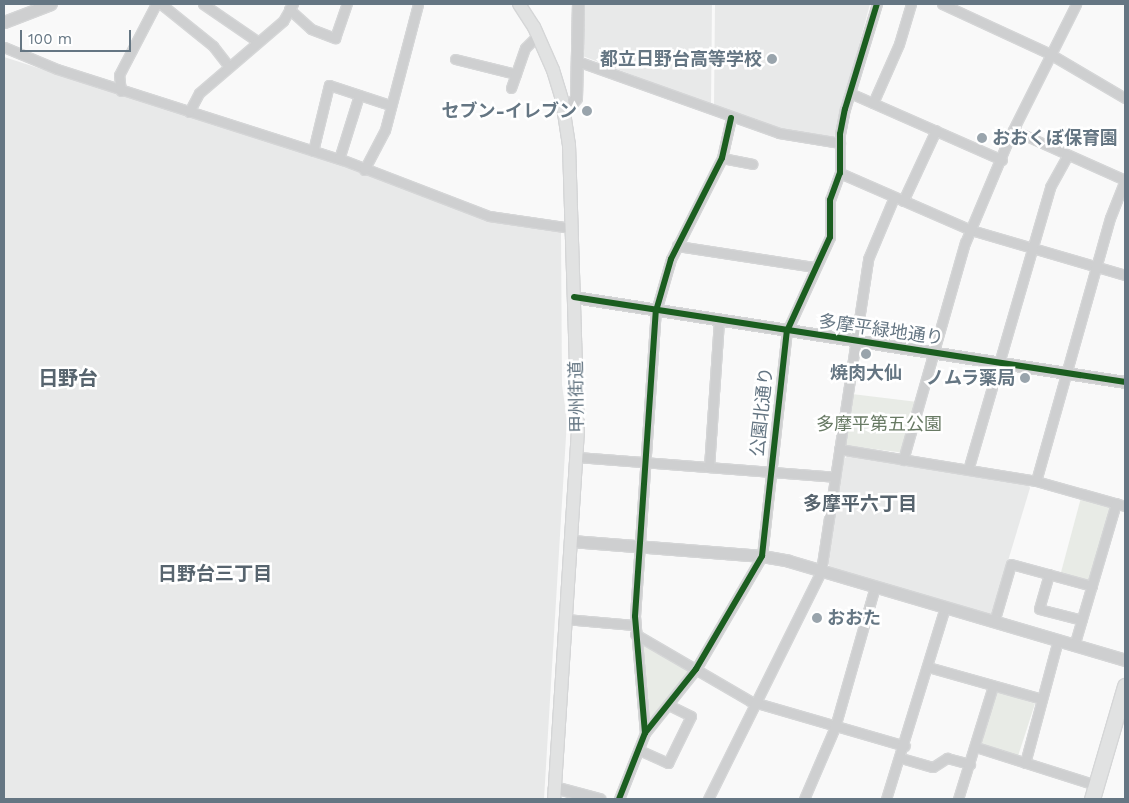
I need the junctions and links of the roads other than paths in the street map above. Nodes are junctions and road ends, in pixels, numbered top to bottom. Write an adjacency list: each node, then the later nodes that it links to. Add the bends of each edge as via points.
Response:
1 (51, 4): 14 (street)
2 (156, 4): 24 (street, via 119,75)
3 (161, 4): 21 (street, via 213,46)
4 (203, 4): 16 (street)
5 (347, 4): 13 (street, via 335,38 311,29)
6 (418, 4): 29 (street)
7 (519, 4): 15 (main road, 甲州街道)
8 (578, 4): 20 (street)
9 (877, 4): 25 (street, 公園北通り)
10 (911, 4): 28 (street, via 899,44)
11 (946, 4): 18 (street)
12 (1076, 4): 18 (street)
13 (291, 6): 16 (street, via 283,21)
14 (4, 22)
15 (538, 35): 22 (street, via 526,48); 31 (main road, 甲州街道, via 553,70)
16 (257, 41): 21 (street)
17 (4, 47): 24 (street)
18 (1050, 54): 27 (street); 34 (street)
19 (455, 59): 22 (street)
20 (577, 61): 31 (street, via 576,98); 32 (street)
21 (228, 65): 30 (street, via 199,93)
22 (516, 74): 23 (street)
23 (511, 88)
24 (122, 90): 30 (street)
25 (850, 94): 28 (street); 35 (street, 公園北通り)
26 (359, 95): 29 (street); 36 (street, via 329,85); 39 (street)
27 (1125, 98)
28 (873, 104): 33 (street)
29 (390, 105): 42 (street, via 385,130)
30 (190, 112): 36 (street)
31 (564, 112): 47 (main road, 甲州街道)
32 (731, 118): 35 (street, via 779,133); 38 (street)
33 (936, 130): 40 (street); 46 (street)
34 (1013, 130): 37 (street); 40 (street)
35 (840, 143): 43 (street, 公園北通り)
36 (313, 151): 39 (street)
37 (1068, 155): 44 (street); 50 (street, via 1050,187)
38 (722, 158): 41 (street); 49 (street)
39 (339, 159): 42 (street)
40 (1002, 160): 48 (street)
41 (752, 164)
42 (364, 170): 47 (street, via 489,216)
43 (840, 173): 45 (street); 52 (street, 公園北通り, via 830,200 830,237)
44 (1124, 185): 51 (street)
45 (894, 197): 46 (street); 58 (street, via 868,259)
46 (903, 201): 48 (street)
47 (572, 228): 54 (main road, 甲州街道)
48 (971, 230): 50 (street); 59 (street)
49 (677, 246): 52 (street); 55 (street)
50 (1032, 248): 51 (street); 60 (street)
51 (1097, 266): 53 (street); 61 (street)
52 (815, 267): 57 (street, 公園北通り)
53 (1125, 275)
54 (574, 297): 55 (street, 多摩平緑地通り); 64 (main road, 甲州街道)
55 (656, 311): 56 (street, 多摩平緑地通り); 66 (street)
56 (720, 321): 57 (street, 多摩平緑地通り); 67 (street)
57 (787, 331): 58 (street, 多摩平緑地通り); 69 (street, 公園北通り)
58 (856, 342): 59 (street, 多摩平緑地通り); 63 (street)
59 (933, 353): 60 (street, 多摩平緑地通り); 65 (street)
60 (999, 363): 61 (street, 多摩平緑地通り); 68 (street)
61 (1066, 373): 62 (street, 多摩平緑地通り); 71 (street)
62 (1125, 382)
63 (839, 449): 65 (street); 70 (street)
64 (577, 457): 66 (street); 73 (main road, 甲州街道)
65 (903, 460): 68 (street)
66 (646, 462): 67 (street); 74 (street)
67 (709, 467): 69 (street)
68 (968, 470): 71 (street)
69 (771, 472): 70 (street); 75 (street, 公園北通り)
70 (834, 477): 76 (street)
71 (1036, 481): 72 (street)
72 (1121, 504): 78 (street)
73 (571, 541): 74 (street); 81 (main road, 甲州街道)
74 (639, 546): 75 (street); 84 (street)
75 (762, 556): 76 (street); 89 (street, 公園北通り)
76 (821, 572): 79 (street); 93 (street)
77 (1049, 574): 78 (street); 82 (street, via 1039,609); 83 (street, via 1011,564)
78 (1092, 586): 82 (street)
79 (875, 587): 80 (street); 95 (street)
80 (945, 608): 83 (street); 88 (street)
81 (566, 619): 84 (street); 104 (main road, 甲州街道)
82 (1082, 620): 86 (street)
83 (994, 622): 85 (street)
84 (635, 629): 89 (street); 96 (street)
85 (1058, 640): 86 (street); 92 (street)
86 (1074, 646): 87 (street)
87 (1125, 660)
88 (928, 668): 90 (street); 97 (street)
89 (696, 669): 93 (street); 94 (street, 公園北通り)
90 (993, 686): 92 (street); 98 (street)
91 (1125, 686): 103 (highway)
92 (1042, 700): 101 (street)
93 (755, 703): 95 (street); 107 (street)
94 (668, 705): 96 (street, 公園北通り); 99 (street, via 692,716 668,763)
95 (835, 727): 97 (street); 108 (street)
96 (646, 732): 99 (street, 公園北通り)
97 (905, 746): 100 (street)
98 (976, 747): 101 (street); 102 (street)
99 (639, 750): 106 (street, 公園北通り)
100 (900, 758): 102 (street, via 933,767 947,758); 109 (street)
101 (1025, 763): 103 (street)
102 (970, 764): 110 (street)
103 (1094, 792)
104 (554, 793): 105 (street)
105 (599, 799)
106 (619, 799)
107 (708, 799)
108 (804, 799)
109 (886, 799)
110 (958, 799)

